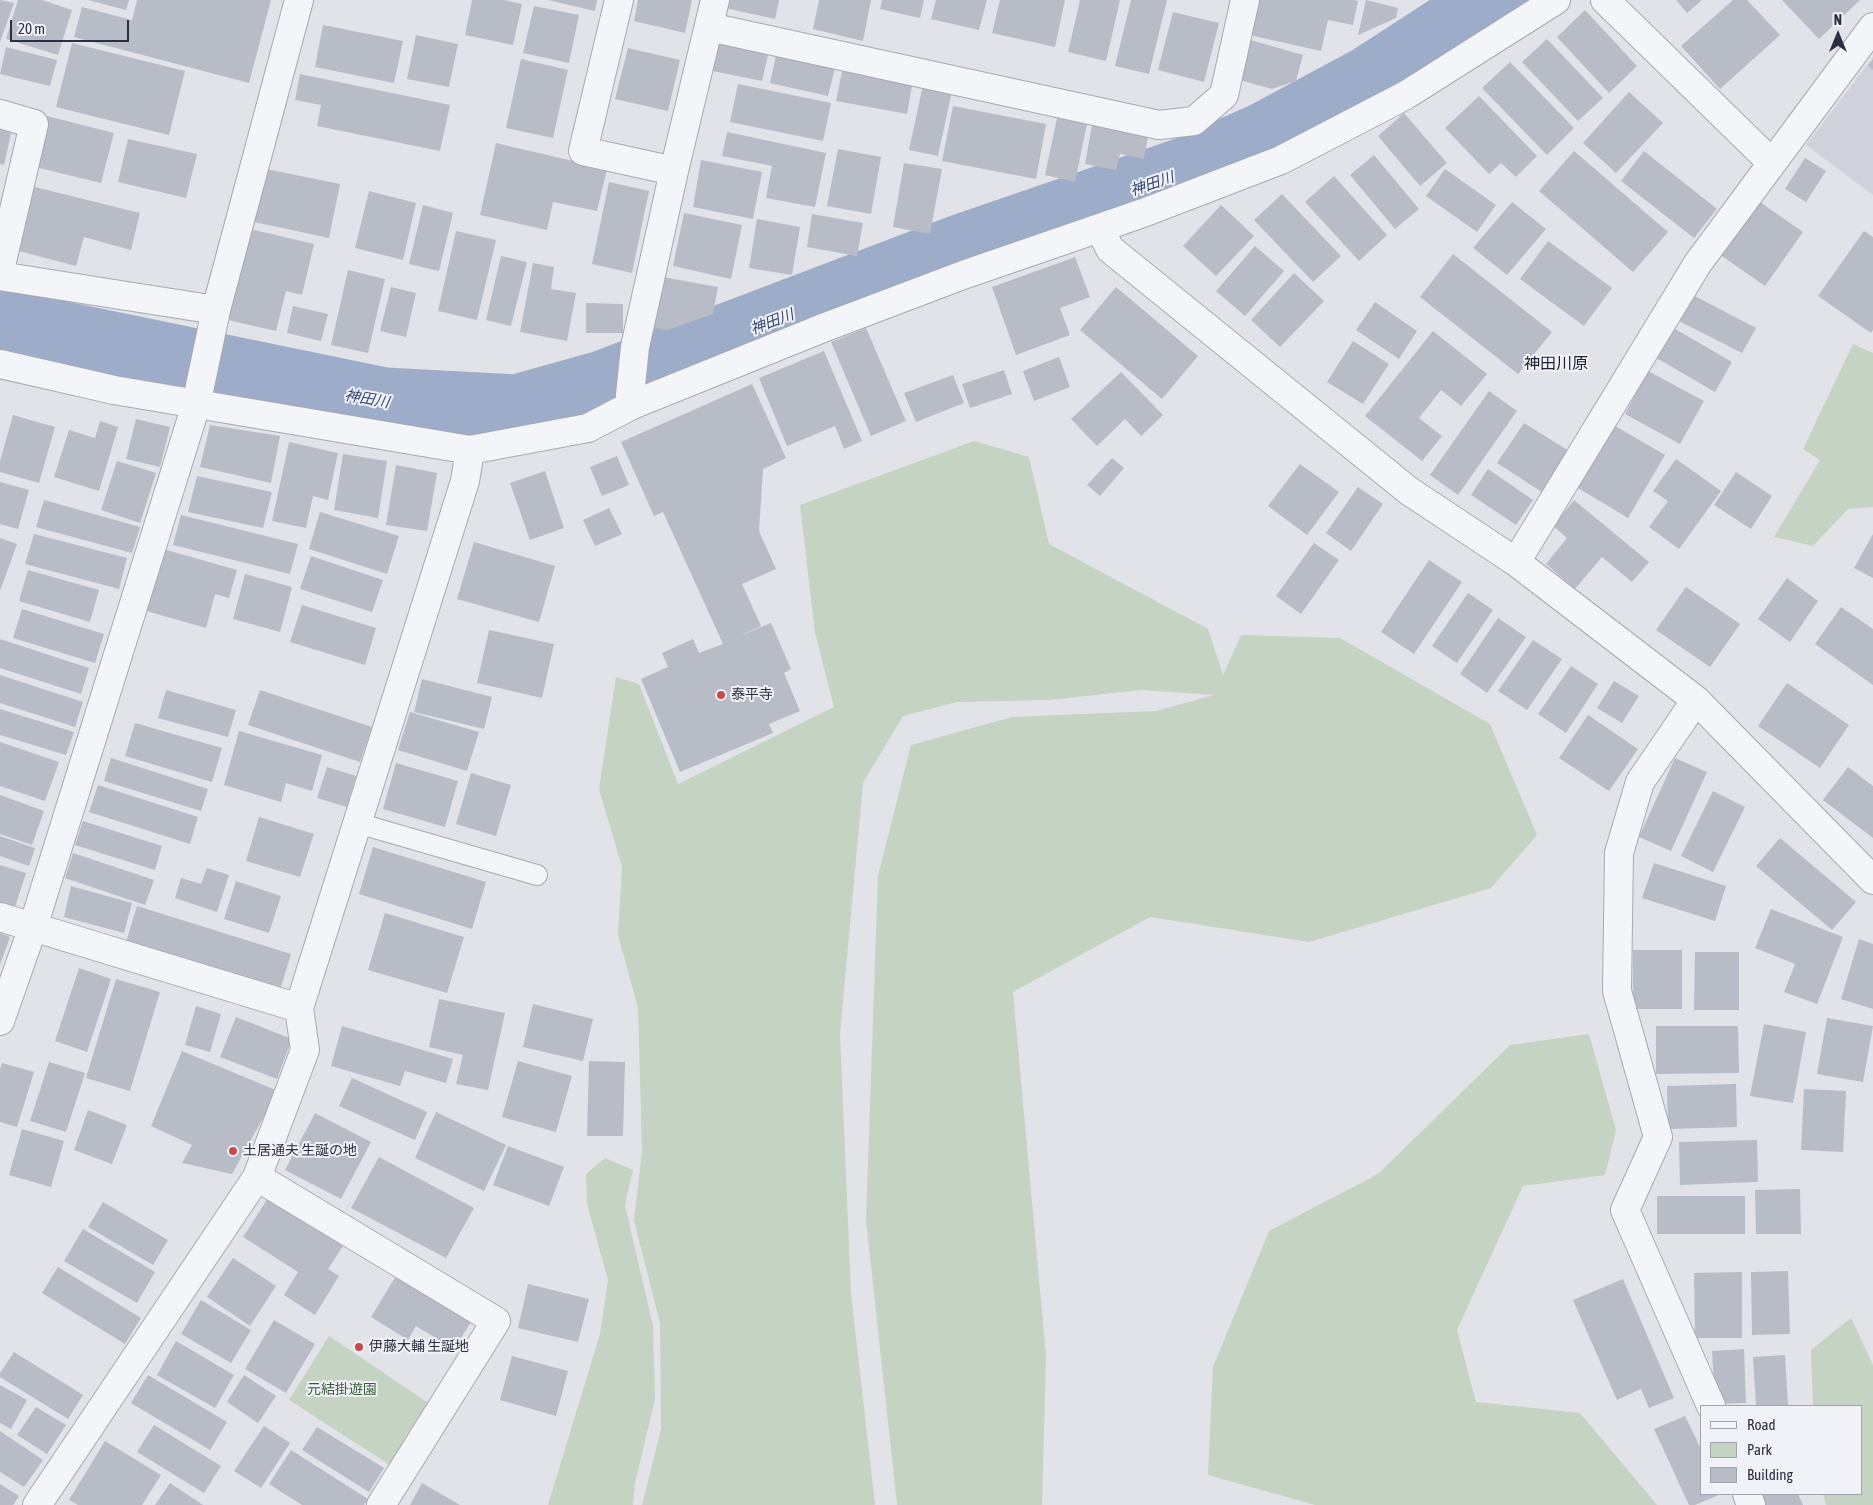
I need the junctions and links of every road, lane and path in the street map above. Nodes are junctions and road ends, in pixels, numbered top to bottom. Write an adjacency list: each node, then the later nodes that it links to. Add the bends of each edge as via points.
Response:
1 (299, 0): 15 (street)
2 (619, 0): 11 (street, via 583,151)
3 (715, 0): 7 (street)
4 (1245, 0): 7 (street, via 1224,95 1194,121 1159,125)
5 (1556, 0): 12 (street, via 1406,95 1281,160)
6 (1606, 0): 10 (street)
7 (709, 27): 11 (street)
8 (1873, 27): 10 (street)
9 (0, 114): 13 (street, via 34,124)
10 (1771, 162): 20 (street, via 1698,263)
11 (674, 171): 18 (street, via 634,358)
12 (1100, 229): 18 (street, via 963,275); 20 (street, via 1110,249 1409,491)
13 (0, 270)
14 (0, 276): 15 (street)
15 (213, 322): 17 (street)
16 (0, 364): 17 (street, via 114,390)
17 (197, 397): 19 (street); 26 (street)
18 (631, 400): 19 (street, via 588,428)
19 (470, 450): 22 (street, via 465,481)
20 (1516, 562): 21 (street)
21 (1696, 700): 24 (street); 30 (street, via 1640,782 1619,853 1616,991 1658,1137 1625,1210)
22 (357, 823): 23 (lane); 27 (street)
23 (537, 875)
24 (1873, 880)
25 (0, 917): 26 (street)
26 (33, 927): 27 (street); 28 (street)
27 (299, 1008): 29 (street, via 305,1050)
28 (0, 1021)
29 (257, 1177): 31 (street); 32 (street, via 496,1321)
30 (1711, 1405)
31 (37, 1505)
32 (380, 1505)

